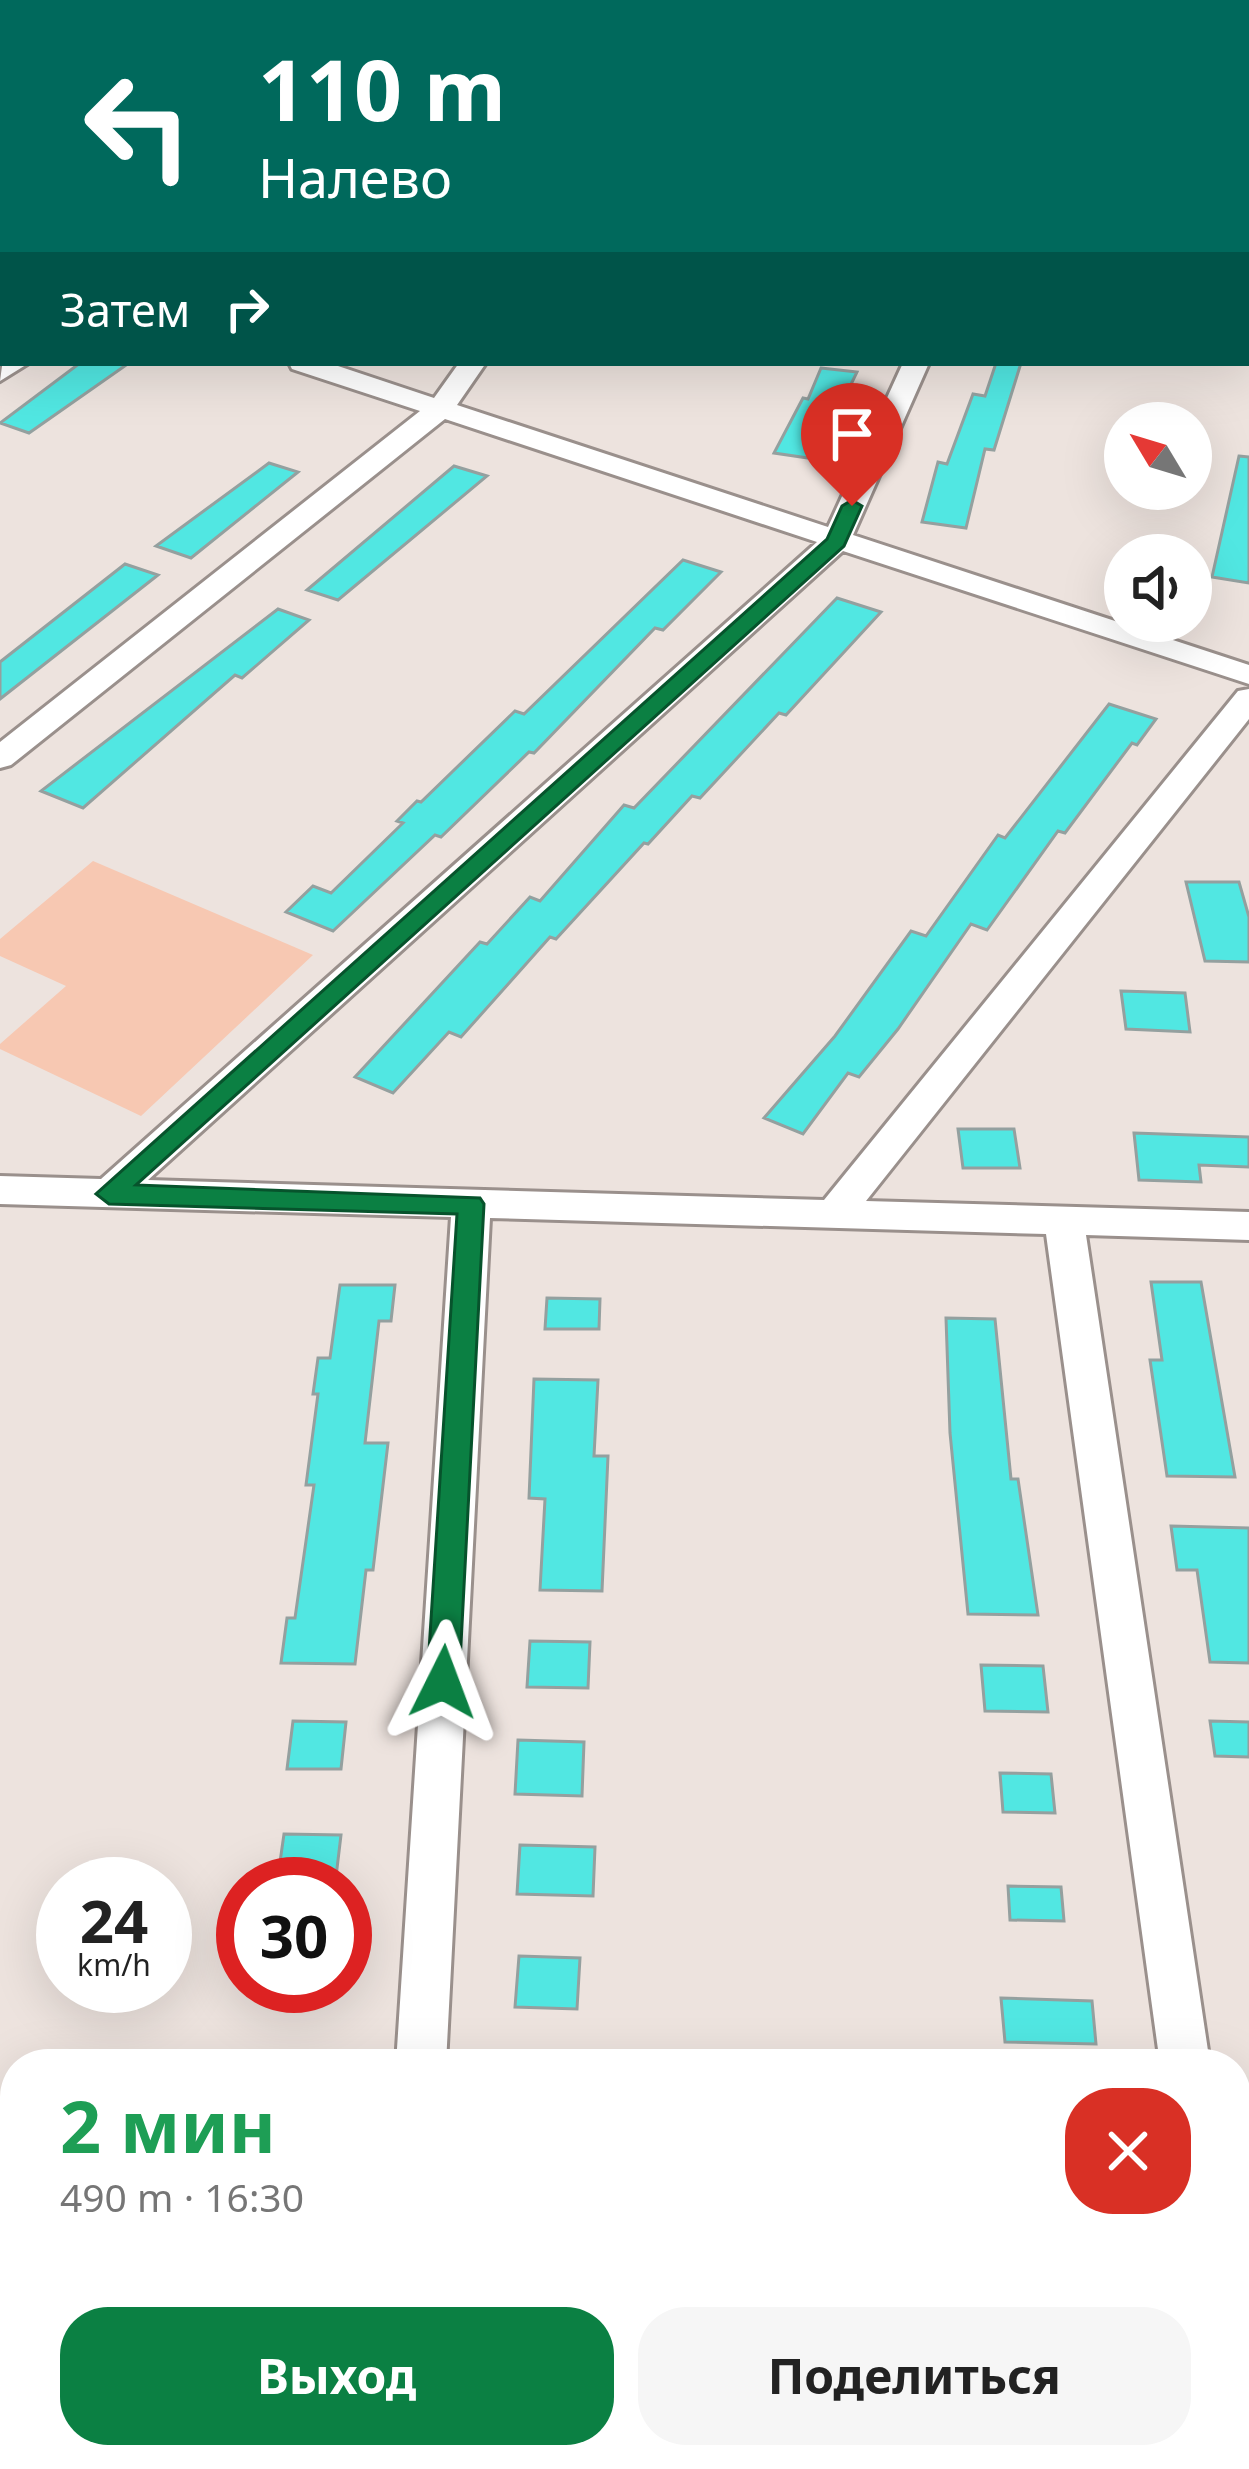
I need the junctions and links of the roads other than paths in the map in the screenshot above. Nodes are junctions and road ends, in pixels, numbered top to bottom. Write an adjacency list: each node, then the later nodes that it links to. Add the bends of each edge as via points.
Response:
1 (311, 366): 4 (street)
2 (471, 366): 4 (street)
3 (915, 366): 5 (street)
4 (440, 410): 5 (street); 8 (street)
5 (836, 542): 6 (street); 10 (street)
6 (1249, 675)
7 (1249, 698): 12 (street)
8 (0, 758)
9 (0, 1190): 10 (street)
10 (109, 1194): 11 (street)
11 (471, 1204): 12 (street); 15 (street)
12 (834, 1214): 13 (street)
13 (1064, 1221): 14 (street); 16 (street)
14 (1249, 1226)
15 (422, 2049)
16 (1183, 2049)

